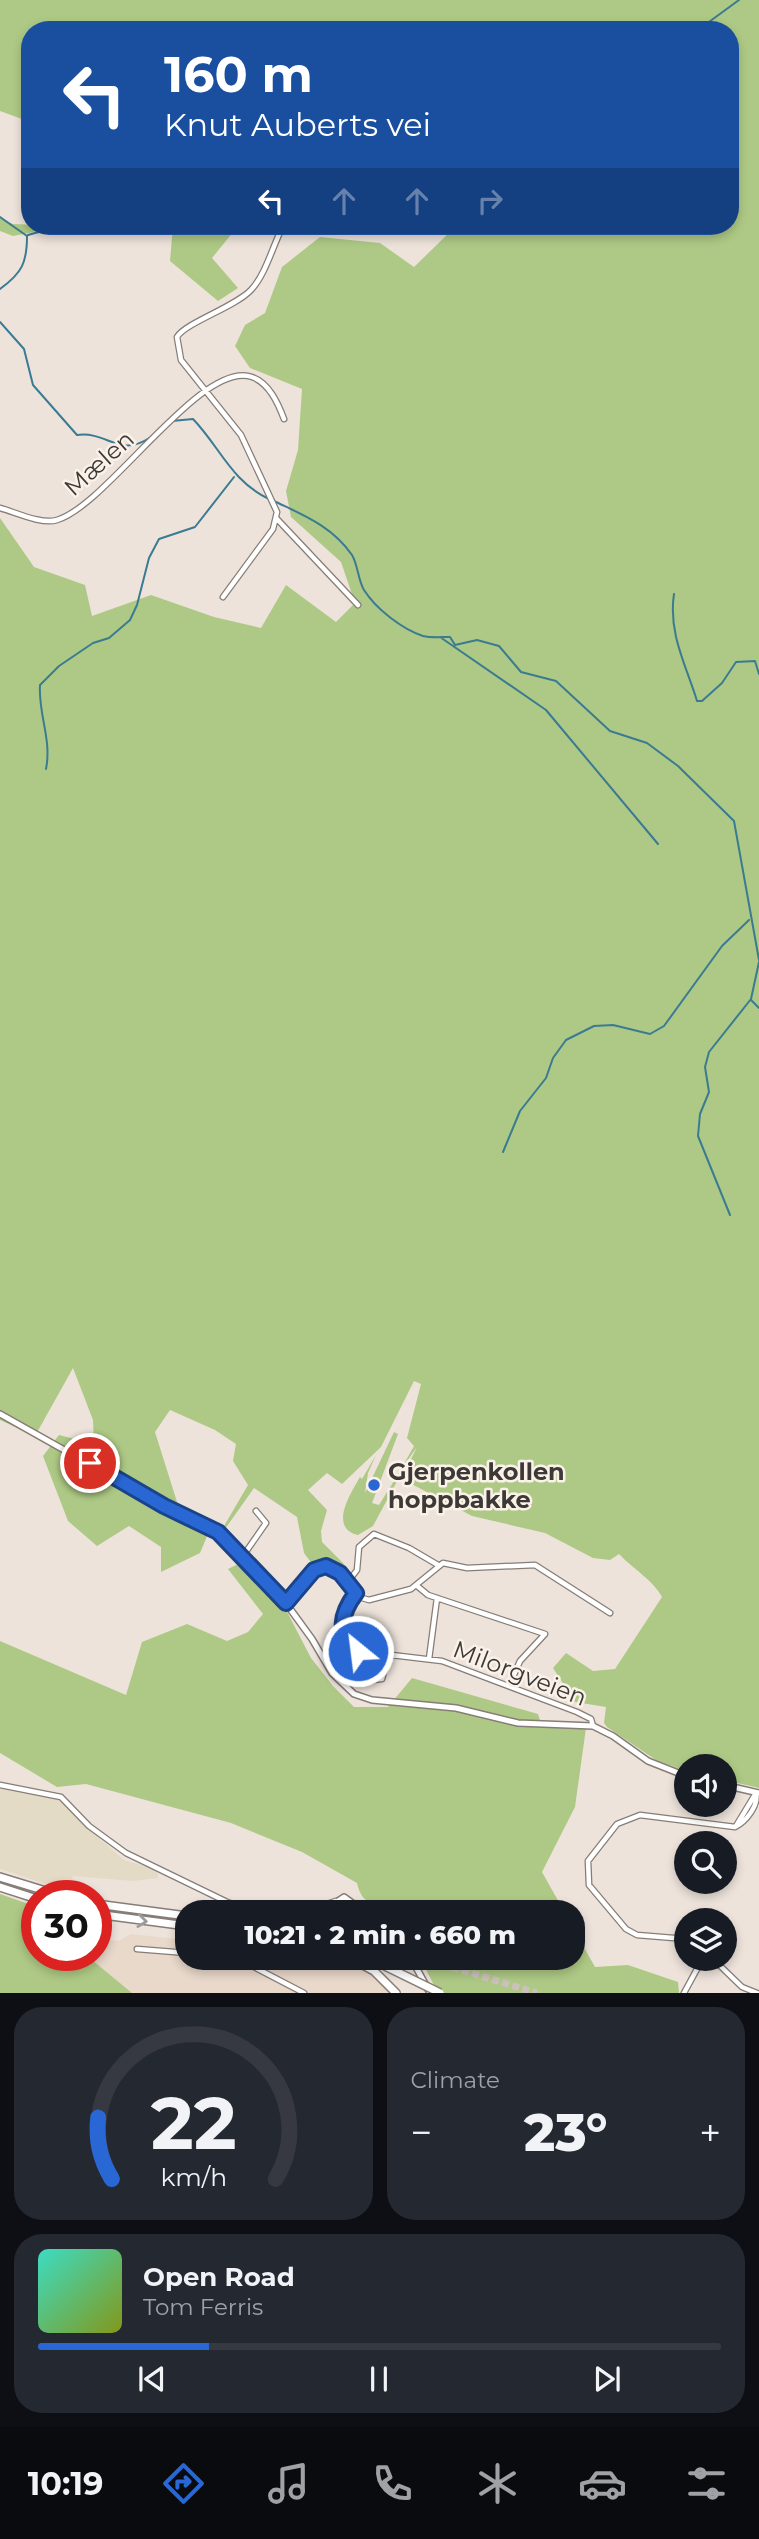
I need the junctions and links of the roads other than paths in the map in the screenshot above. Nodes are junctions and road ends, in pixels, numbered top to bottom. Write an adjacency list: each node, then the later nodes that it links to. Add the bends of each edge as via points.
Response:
1 (278, 235): 2 (street, via 251,290 178,335 181,360)
2 (206, 389): 3 (street, via 228,379 251,377 274,397); 4 (street, Mælen, via 96,493 63,518 51,521); 5 (street, via 246,444 272,496)
3 (284, 419)
4 (0, 508)
5 (278, 519): 6 (street); 7 (street)
6 (223, 597)
7 (358, 605)
8 (0, 1414): 10 (main road, via 164,1506 211,1527)
9 (256, 1511): 10 (street, via 266,1523)
10 (243, 1556): 16 (main road)
11 (438, 1565): 12 (street, via 374,1534 359,1547 357,1570); 13 (street); 17 (street, via 535,1565)
12 (348, 1582): 14 (street); 16 (street, via 335,1569 318,1567)
13 (416, 1586): 14 (street, via 373,1600); 15 (street)
14 (356, 1593): 18 (street, Milorgveien, via 343,1613 344,1635 358,1651)
15 (437, 1598): 19 (street, Milorgveien); 21 (street, via 545,1634 520,1661)
16 (286, 1603): 22 (main road, via 332,1673 360,1697 443,1706 518,1723)
17 (610, 1613)
18 (387, 1656): 19 (street, Milorgveien); 20 (street, via 382,1679)
19 (429, 1659): 21 (street, Milorgveien)
20 (364, 1673)
21 (509, 1686): 22 (street, Milorgveien, via 583,1714)
22 (593, 1726): 23 (main road, via 648,1761)
23 (674, 1771)
24 (0, 1785): 31 (street, via 61,1797 125,1853)
25 (737, 1788): 26 (main road)
26 (757, 1793): 36 (street, via 735,1827 640,1815 617,1824 588,1861 589,1885 626,1930)
27 (0, 1877): 28 (highway)
28 (21, 1883)
29 (0, 1887): 30 (highway)
30 (21, 1894)
31 (223, 1900)
32 (112, 1906): 33 (highway)
33 (175, 1914)
34 (112, 1916): 35 (highway, one-way to 35)
35 (175, 1924)
36 (674, 1938)
37 (137, 1949): 38 (street)
38 (175, 1952)
39 (260, 1970): 45 (street)
40 (372, 1970): 46 (highway)
41 (393, 1970): 48 (highway, bridge)
42 (418, 1970): 47 (main road)
43 (696, 1971): 49 (street)
44 (725, 1971): 50 (street, via 742,1987)
45 (304, 1993)
46 (396, 1993)
47 (430, 1993)
48 (440, 1993)
49 (684, 1993)
50 (757, 1993)

